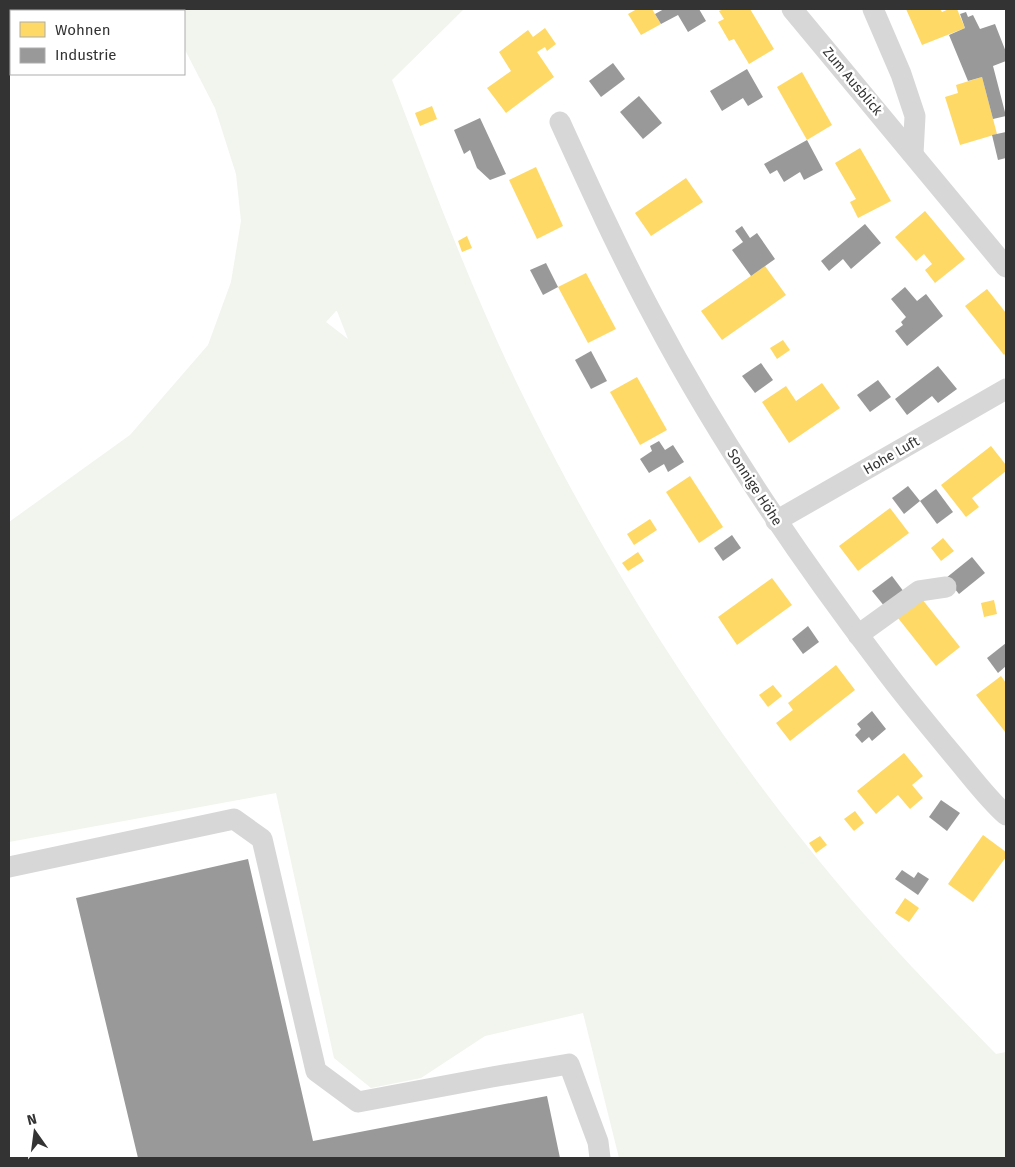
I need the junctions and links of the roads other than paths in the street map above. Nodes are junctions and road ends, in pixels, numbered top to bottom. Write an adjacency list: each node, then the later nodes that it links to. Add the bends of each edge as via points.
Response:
1 (792, 9): 4 (street, Zum Ausblick)
2 (873, 9): 4 (street, via 901,74 914,116)
3 (560, 122): 7 (street, Sonnige Höhe, via 607,226 655,319 727,445)
4 (913, 154): 5 (street, Zum Ausblick)
5 (1006, 267)
6 (1006, 389): 7 (street, Hohe Luft)
7 (776, 521): 9 (street, Sonnige Höhe)
8 (946, 587): 9 (street, via 919,591)
9 (858, 636): 10 (street, Sonnige Höhe, via 896,686)
10 (1006, 815)
11 (9, 867): 12 (street, via 234,819 262,839 316,1071 358,1102 569,1064 598,1142)
12 (600, 1158)

